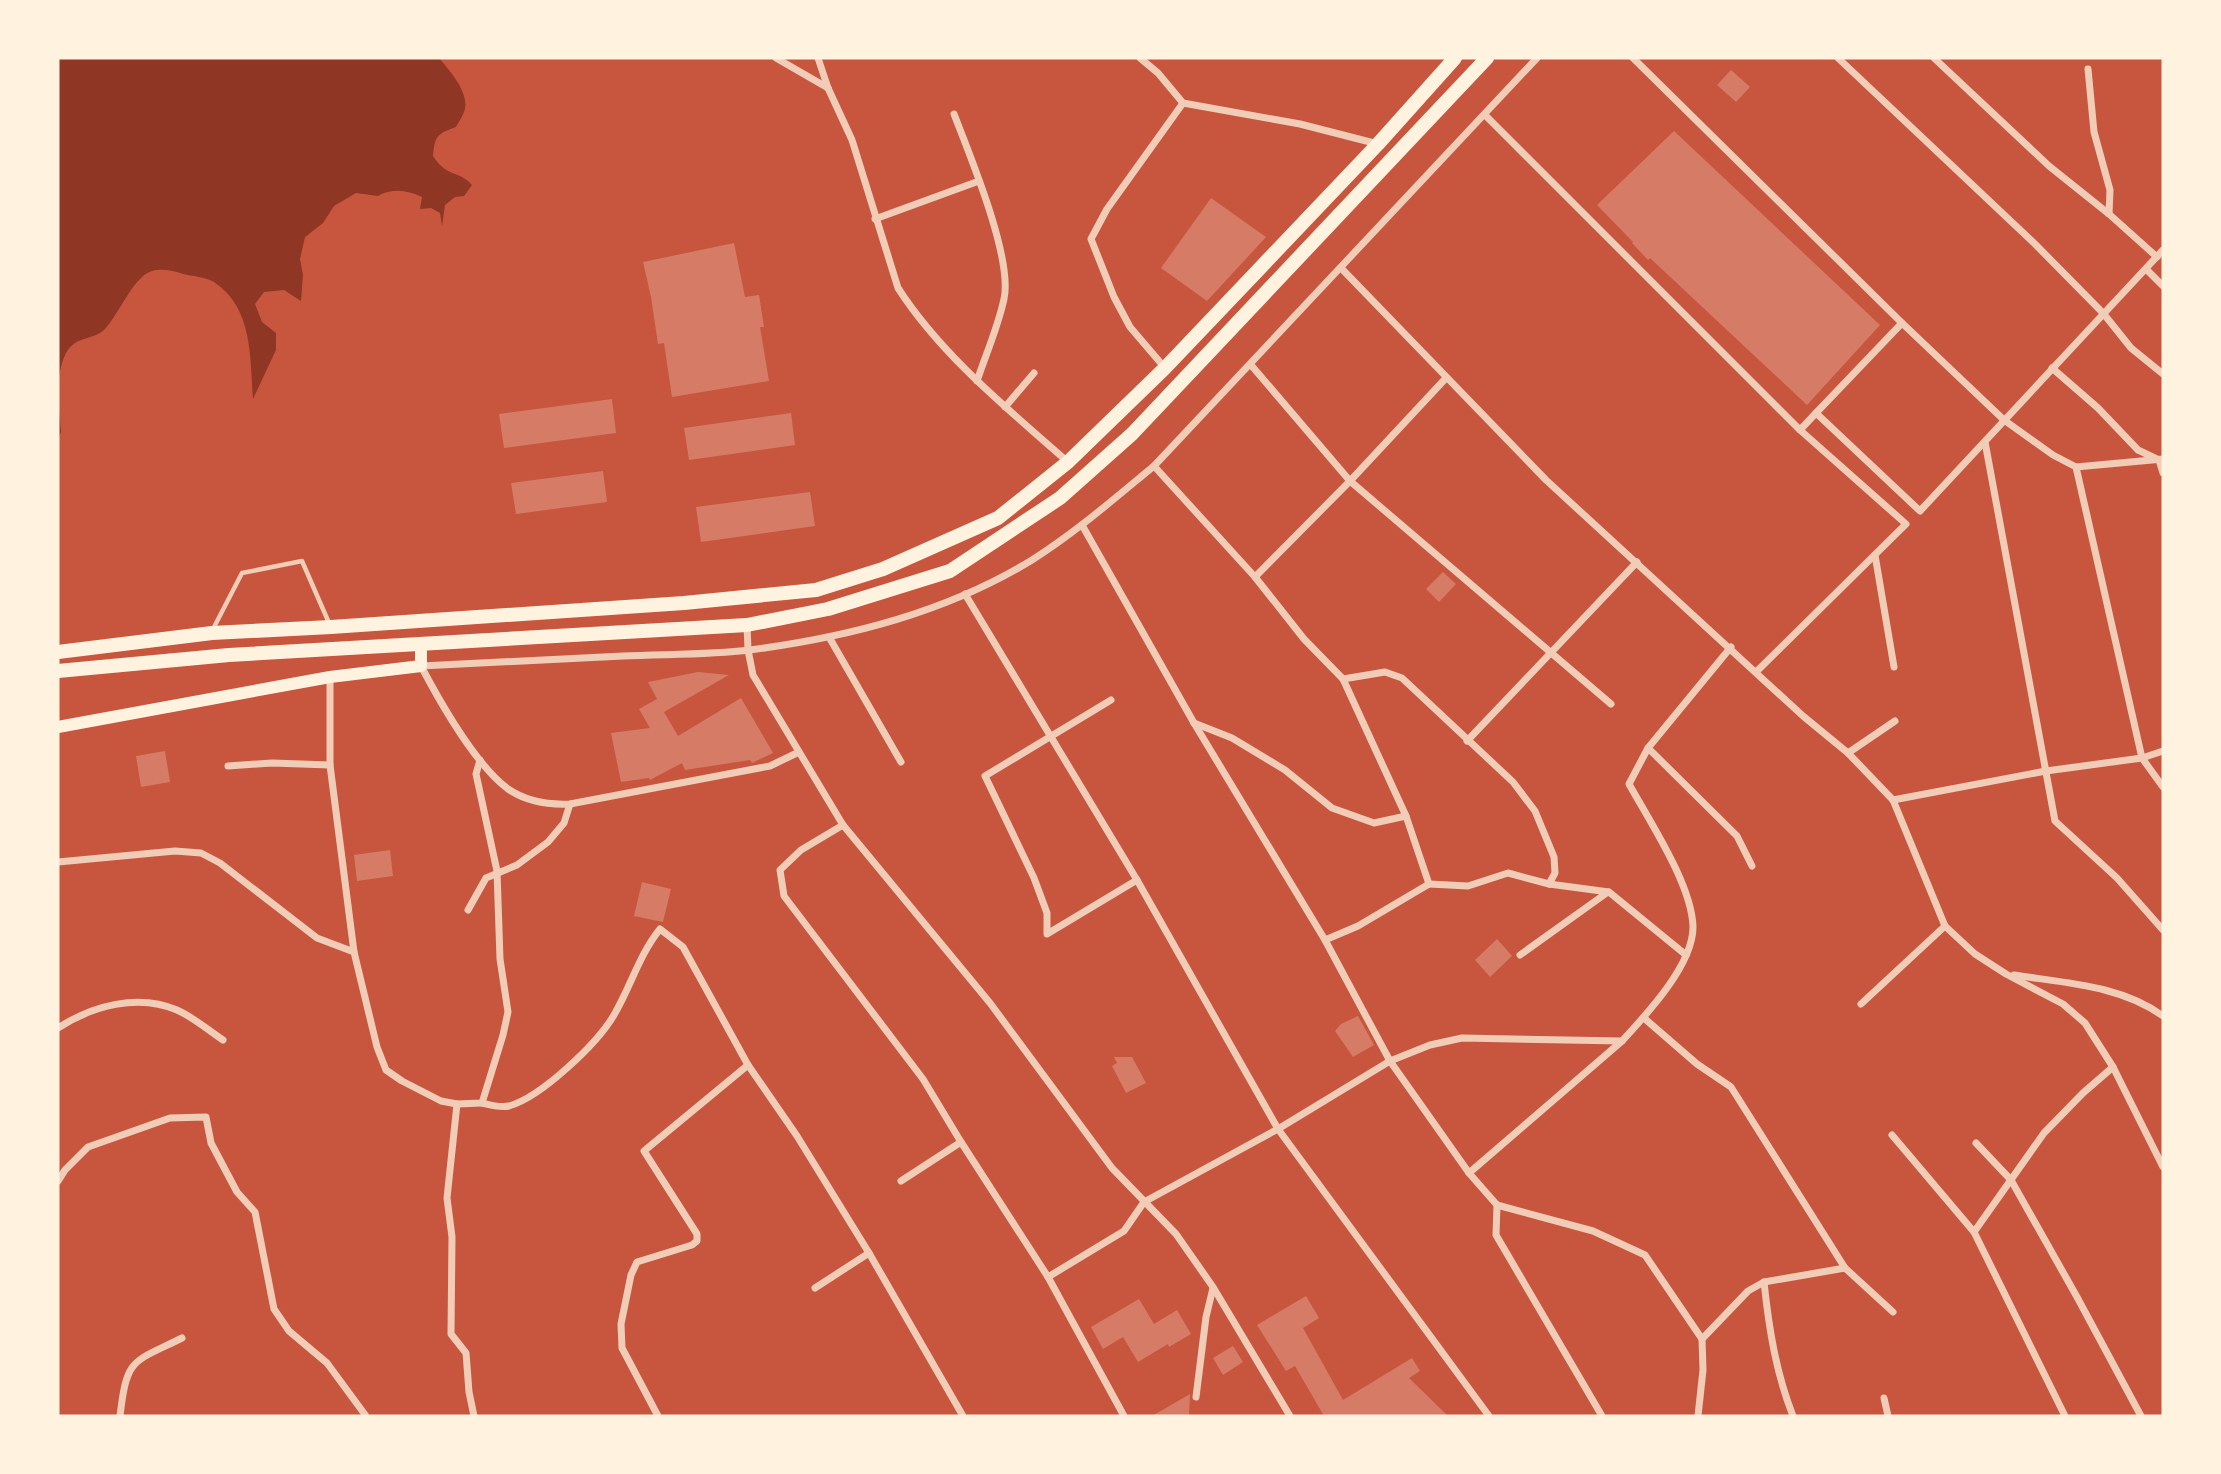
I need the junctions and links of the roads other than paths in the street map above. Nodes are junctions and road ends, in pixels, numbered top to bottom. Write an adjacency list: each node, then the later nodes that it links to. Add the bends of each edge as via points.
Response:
1 (776, 58): 11 (street)
2 (817, 58): 11 (street)
3 (1140, 58): 12 (street)
4 (1455, 58): 15 (main road)
5 (1487, 58): 49 (main road, via 1132,434 1060,498 950,571 828,609)
6 (1537, 58): 14 (street)
7 (1633, 58): 25 (street)
8 (1838, 58): 24 (street)
9 (1934, 58): 17 (street, via 2049,166)
10 (2088, 69): 17 (street, via 2094,132 2110,190)
11 (828, 88): 18 (street, via 852,140)
12 (1183, 103): 15 (street, via 1300,124); 27 (street, via 1107,209 1091,239 1130,327)
13 (954, 114): 16 (street)
14 (1485, 115): 21 (street); 36 (street)
15 (1378, 144): 27 (main road)
16 (979, 181): 18 (street); 32 (street, via 1003,261 1004,297)
17 (2109, 214): 20 (street)
18 (875, 219): 32 (street, via 898,288)
19 (2163, 250): 20 (street)
20 (2157, 257): 22 (street)
21 (1341, 268): 26 (street); 31 (street)
22 (2146, 268): 23 (street); 24 (street)
23 (2163, 286)
24 (2102, 313): 28 (street); 30 (street, via 2131,348)
25 (1902, 323): 34 (street); 35 (street)
26 (1251, 365): 40 (street); 43 (street)
27 (1165, 368): 39 (main road)
28 (2052, 368): 35 (street); 38 (street, via 2137,450)
29 (1034, 373): 33 (street)
30 (2163, 374)
31 (1446, 378): 43 (street); 46 (street, via 1546,480)
32 (977, 381): 33 (street)
33 (1005, 407): 39 (street)
34 (1816, 413): 36 (street); 37 (street, via 1920,512)
35 (2004, 420): 37 (street); 41 (street)
36 (1800, 430): 45 (street, via 1906,524)
37 (1985, 442): 80 (street)
38 (2161, 459): 41 (street); 42 (street)
39 (1068, 462): 50 (main road, via 999,518 883,569 816,590)
40 (1154, 466): 44 (street); 47 (street)
41 (2076, 467): 75 (street)
42 (2163, 474)
43 (1350, 481): 47 (street); 57 (street)
44 (1082, 525): 48 (street, via 1032,560); 67 (street)
45 (1875, 555): 59 (street); 61 (street)
46 (1637, 562): 54 (street); 57 (street)
47 (1255, 577): 63 (street)
48 (965, 594): 52 (street, via 887,623); 69 (street)
49 (747, 625): 53 (main road); 55 (street)
50 (331, 627): 51 (main road); 51 (lane, via 302,561 242,573)
51 (212, 633): 56 (main road)
52 (829, 637): 55 (street); 77 (street)
53 (421, 645): 58 (main road); 60 (main road, via 229,654)
54 (1731, 647): 61 (street); 71 (street)
55 (748, 650): 58 (street); 73 (street, via 753,675)
56 (58, 652)
57 (1553, 652): 65 (street); 70 (street)
58 (421, 666): 62 (main road); 76 (street)
59 (1894, 667)
60 (58, 671)
61 (1756, 672): 74 (street)
62 (330, 677): 68 (main road); 78 (street)
63 (1343, 679): 70 (street, via 1385,672 1402,678); 84 (street)
64 (1111, 700): 69 (street)
65 (1611, 704)
66 (1895, 720): 74 (street)
67 (1194, 723): 84 (street, via 1232,738 1274,763 1332,808 1374,823); 96 (street)
68 (58, 727)
69 (1049, 736): 89 (street); 89 (street, via 985,776 1034,878 1047,914 1047,934)
70 (1467, 741): 91 (street, via 1513,782 1535,811 1554,857 1555,873)
71 (1648, 748): 87 (street, via 1737,836); 99 (street, via 1629,784 1676,870 1688,902 1693,928)
72 (2163, 751): 75 (street)
73 (799, 752): 83 (street, via 769,766); 85 (street)
74 (1848, 753): 82 (street)
75 (2141, 758): 80 (street); 81 (street)
76 (480, 760): 83 (street, via 508,789 529,800); 88 (street, via 476,775)
77 (901, 762)
78 (330, 765): 79 (street); 97 (street)
79 (228, 766)
80 (2046, 771): 82 (street); 95 (street, via 2055,821 2117,878)
81 (2163, 788)
82 (1893, 800): 94 (street)
83 (570, 804): 88 (street, via 564,823 548,842 517,865)
84 (1406, 816): 90 (street)
85 (843, 825): 114 (street, via 801,850 780,870 784,896 923,1079); 122 (street, via 990,1003 1112,1168)
86 (58, 862): 97 (street, via 174,851 201,853 317,938)
87 (1752, 866)
88 (497, 872): 93 (street, via 486,878); 110 (street, via 500,959 508,1012)
89 (1137, 880): 112 (street)
90 (1429, 884): 91 (street, via 1468,886 1508,873); 96 (street)
91 (1549, 884): 92 (street)
92 (1609, 892): 98 (street); 99 (street)
93 (468, 910)
94 (1945, 926): 100 (street); 101 (street)
95 (2163, 930)
96 (1325, 940): 107 (street)
97 (354, 952): 111 (street, via 386,1070 441,1101)
98 (1520, 955)
99 (1686, 955): 103 (street)
100 (2006, 974): 102 (street, via 2120,993); 109 (street, via 2063,1004 2085,1023)
101 (1861, 1004)
102 (2163, 1016)
103 (1644, 1018): 106 (street); 126 (street, via 1731,1087)
104 (58, 1028): 105 (street, via 76,1016 119,1003 150,1002 178,1010)
105 (223, 1040)
106 (1622, 1041): 107 (street, via 1462,1038); 118 (street)
107 (1390, 1061): 112 (street); 118 (street)
108 (748, 1065): 110 (street, via 683,947 660,929 646,945 603,1031 558,1076 508,1106); 125 (street); 139 (street, via 644,1151 697,1234 692,1245 637,1262 631,1275 621,1324 622,1348)
109 (2113, 1067): 117 (street); 119 (street, via 2044,1133)
110 (482, 1103): 111 (street)
111 (457, 1104): 138 (street, via 447,1198 452,1237 451,1334 466,1353)
112 (1278, 1129): 122 (street); 143 (street)
113 (1892, 1136): 124 (street)
114 (961, 1142): 121 (street); 127 (street)
115 (1976, 1143): 119 (street)
116 (61, 1167): 120 (street); 137 (street, via 88,1147 170,1118 206,1117 211,1143 237,1192 255,1212 274,1309 289,1331 327,1363)
117 (2163, 1167)
118 (1469, 1173): 123 (street)
119 (2011, 1180): 124 (street); 149 (street)
120 (58, 1181)
121 (901, 1181)
122 (1144, 1202): 127 (street, via 1124,1231); 129 (street, via 1176,1234)
123 (1497, 1205): 133 (street, via 1593,1231 1645,1255); 144 (street, via 1496,1234)
124 (1974, 1232): 148 (street)
125 (869, 1253): 130 (street); 140 (street)
126 (1845, 1268): 128 (street); 131 (street)
127 (1048, 1277): 141 (street)
128 (1765, 1282): 133 (street, via 1748,1291); 146 (street, via 1770,1337)
129 (1213, 1287): 134 (street); 142 (street)
130 (815, 1288)
131 (1893, 1312)
132 (182, 1338): 136 (street, via 135,1361 124,1380)
133 (1702, 1339): 145 (street)
134 (1196, 1397)
135 (1884, 1398): 147 (street)
136 (120, 1416)
137 (366, 1416)
138 (474, 1416)
139 (658, 1416)
140 (963, 1416)
141 (1124, 1416)
142 (1290, 1416)
143 (1489, 1416)
144 (1602, 1416)
145 (1699, 1416)
146 (1793, 1416)
147 (1888, 1416)
148 (2064, 1416)
149 (2141, 1416)

